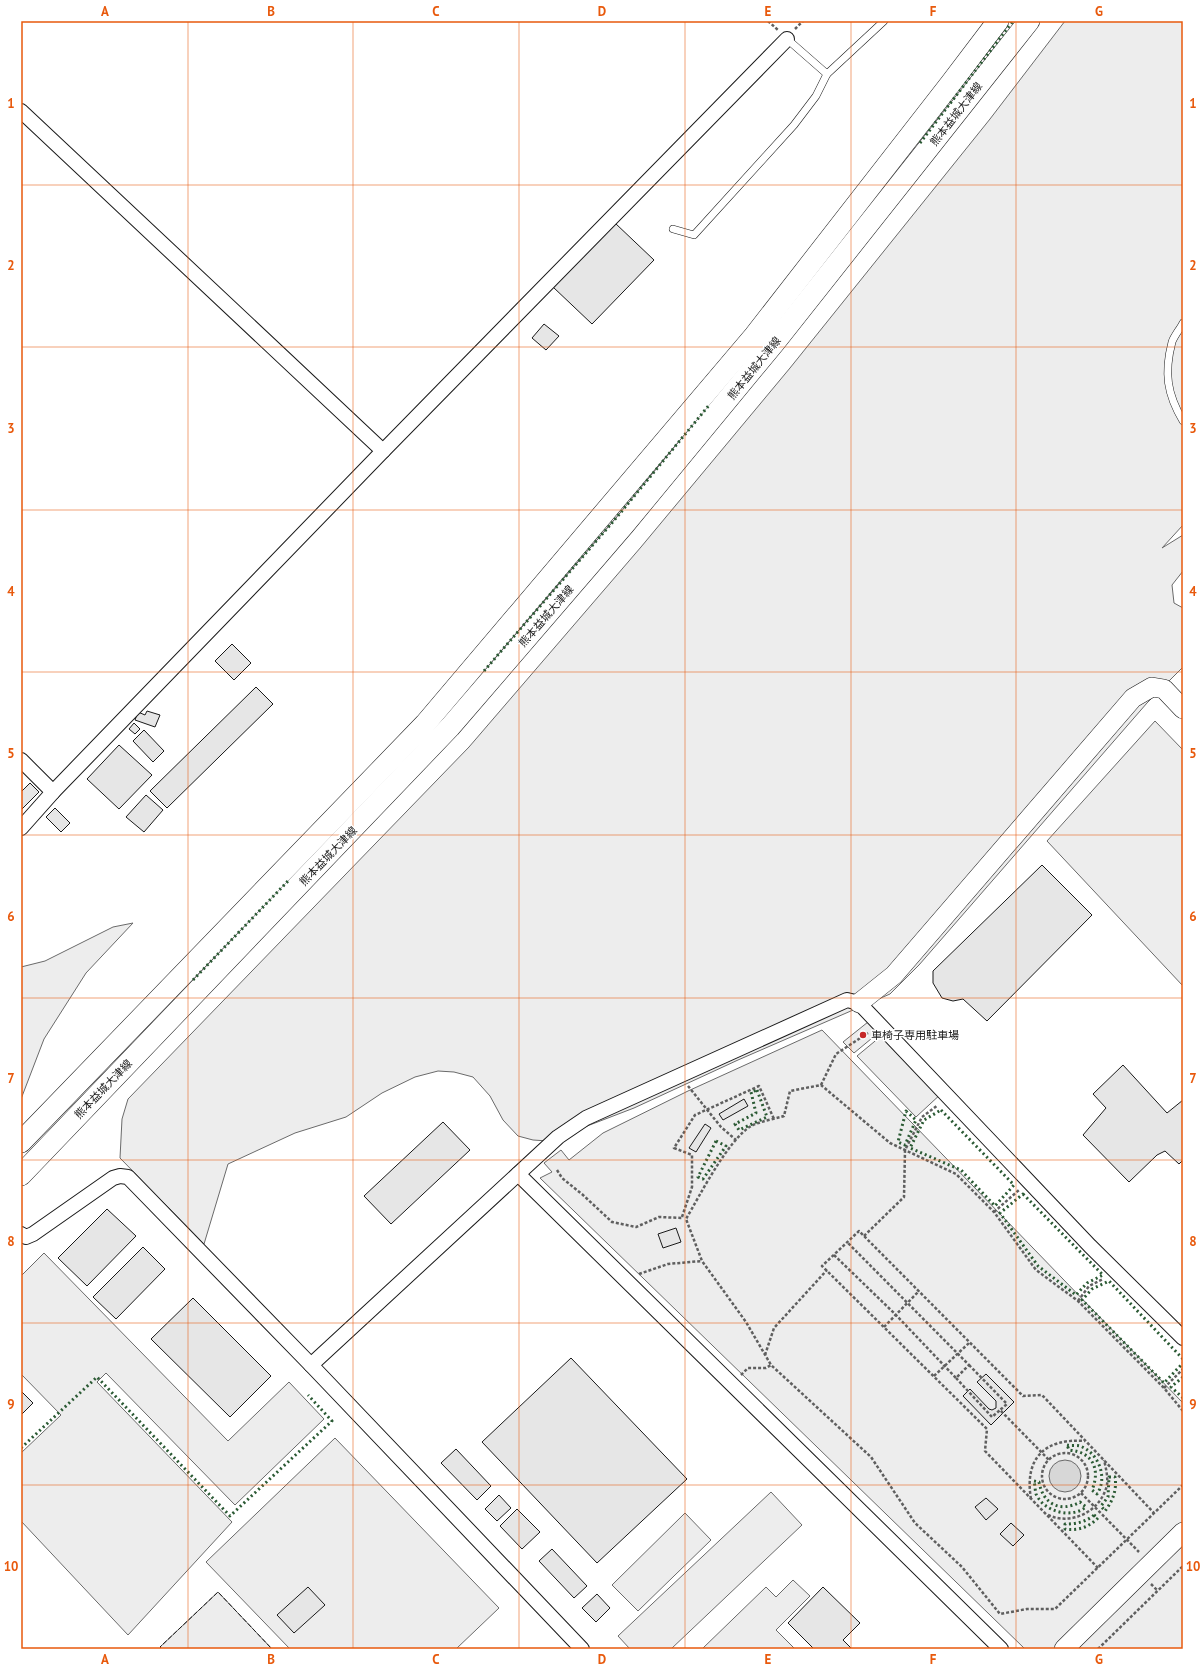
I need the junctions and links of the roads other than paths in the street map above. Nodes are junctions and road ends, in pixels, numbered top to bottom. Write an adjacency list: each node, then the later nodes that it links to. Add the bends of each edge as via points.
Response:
1 (884, 21): 5 (lane)
2 (998, 21): 16 (main road, 熊本益城大津線, via 755,334 425,724)
3 (1029, 21): 18 (main road, 熊本益城大津線, via 775,342 624,525 450,727)
4 (787, 39): 5 (lane); 10 (street)
5 (827, 74): 7 (lane, via 816,96 794,125 694,235)
6 (21, 111): 10 (street)
7 (673, 229)
8 (1183, 323): 9 (lane, via 1173,341 1167,377 1174,407)
9 (1183, 421)
10 (383, 451): 13 (street)
11 (1183, 709): 15 (street, via 1164,690 1152,687 1133,698 894,975)
12 (21, 760): 13 (street)
13 (53, 792): 14 (street)
14 (21, 828)
15 (859, 1003): 17 (street, via 847,1000 586,1118 558,1137); 20 (street, via 1090,1246)
16 (21, 1142)
17 (518, 1174): 21 (street); 24 (street)
18 (21, 1175)
19 (21, 1234): 21 (street, via 26,1237 33,1234 113,1178 128,1177)
20 (1183, 1338)
21 (311, 1365): 23 (street)
22 (1183, 1532): 25 (street)
23 (582, 1649)
24 (1001, 1649)
25 (1064, 1649)

